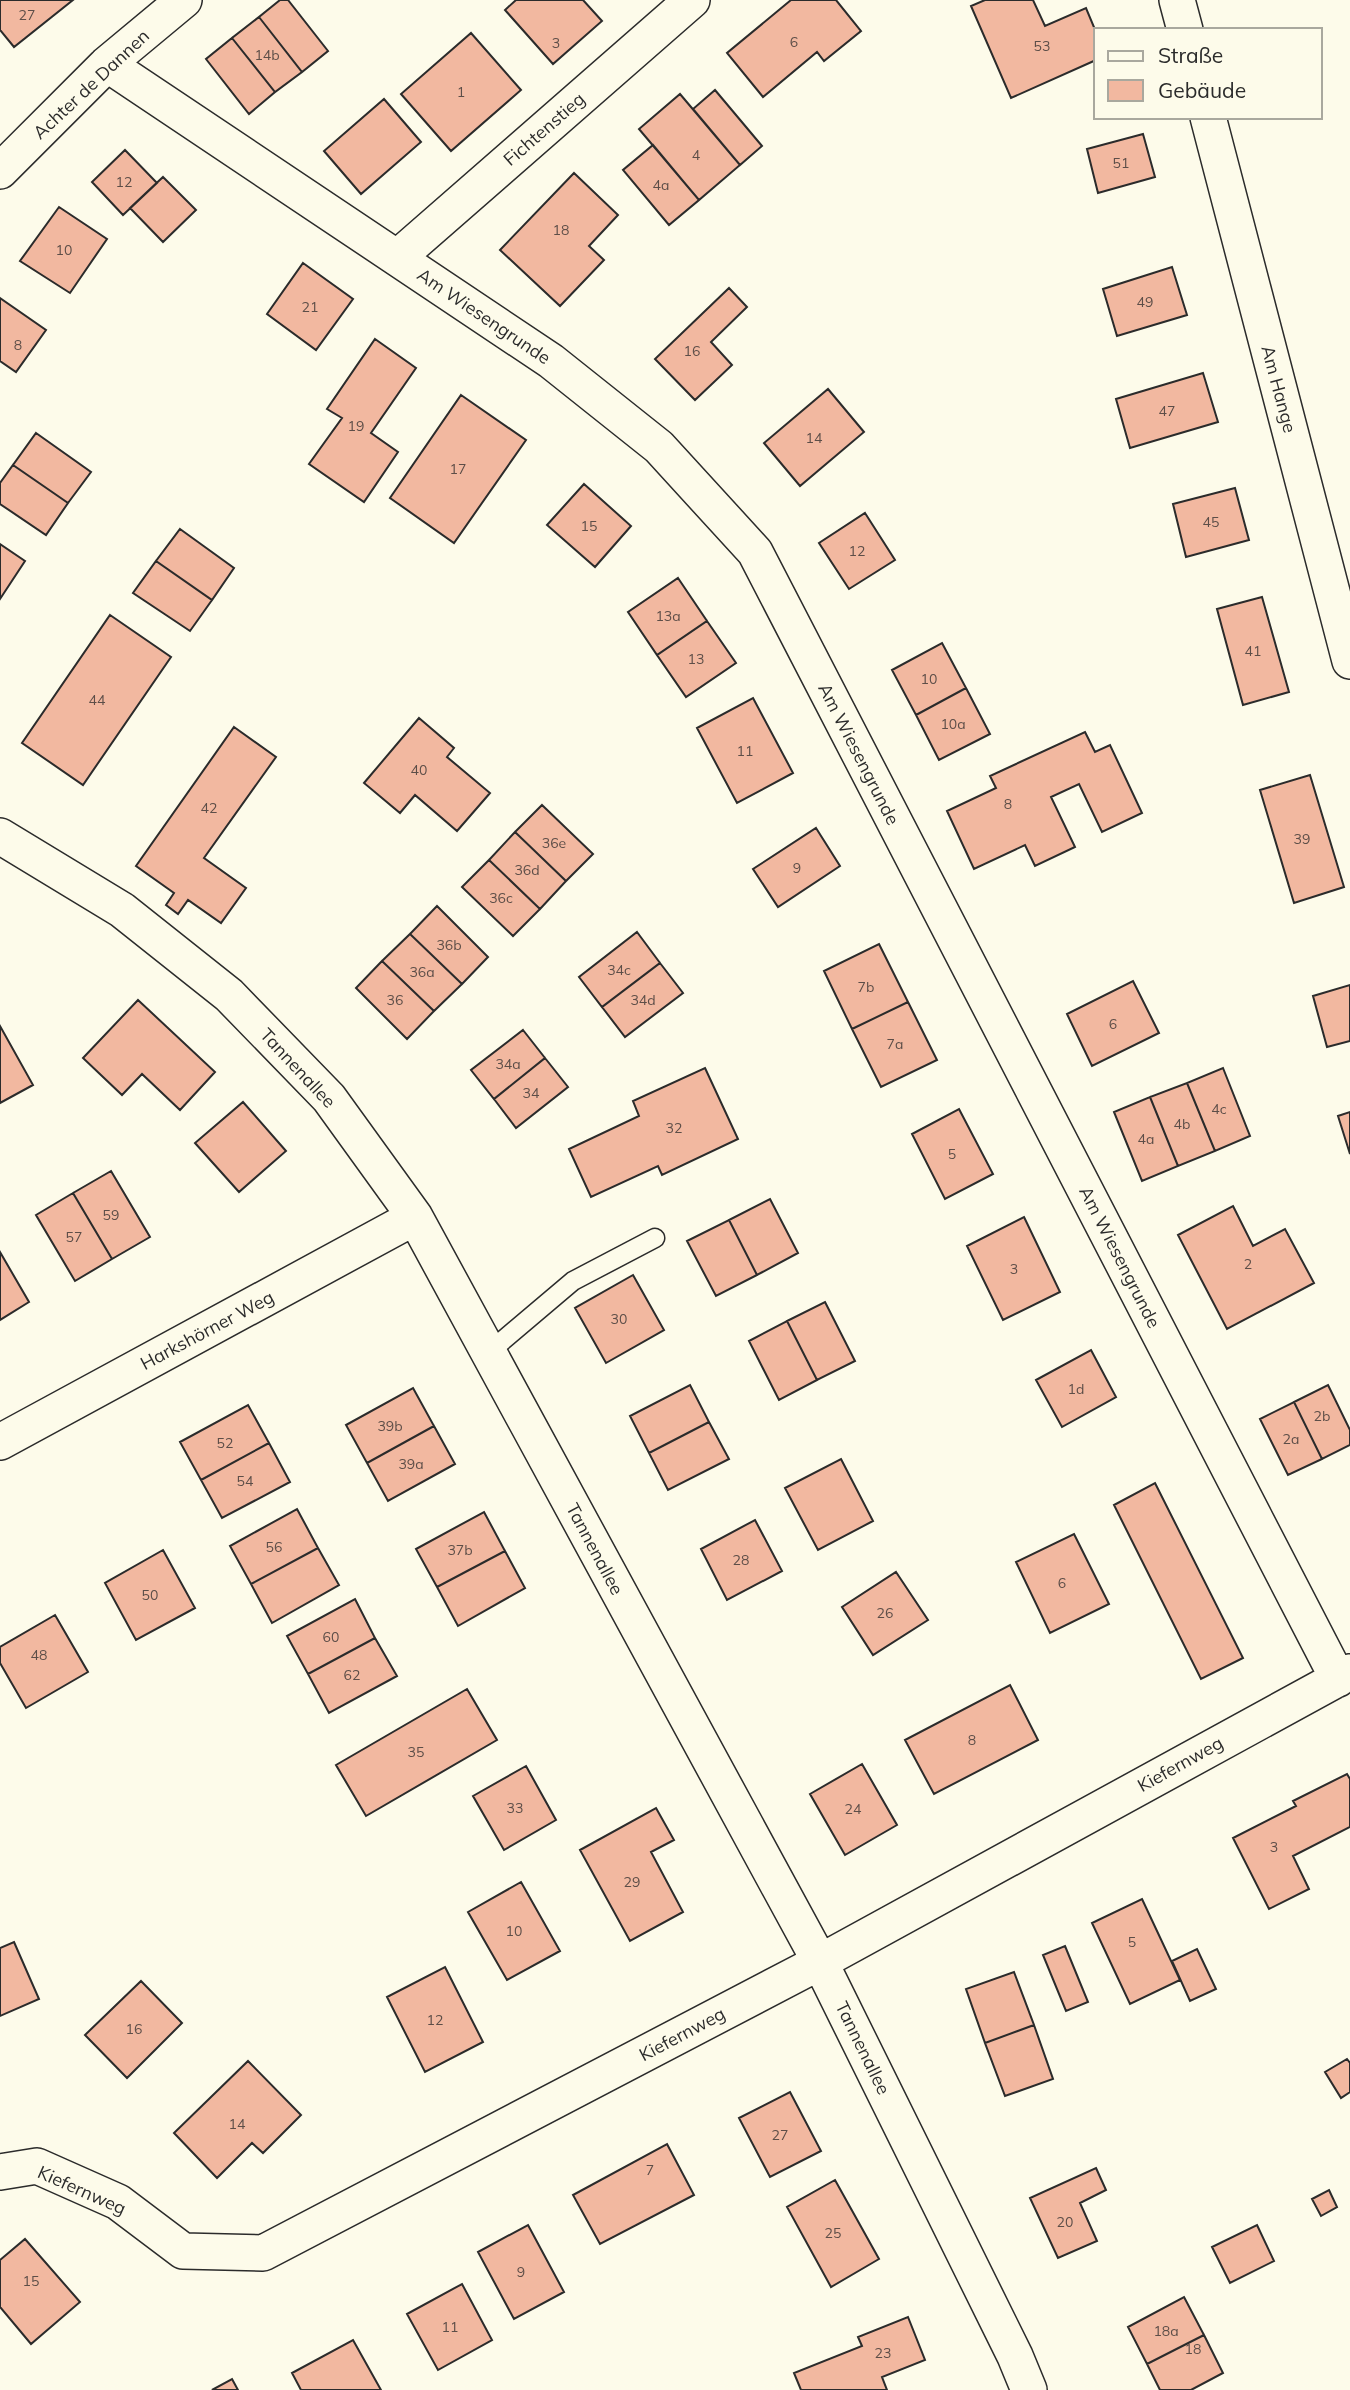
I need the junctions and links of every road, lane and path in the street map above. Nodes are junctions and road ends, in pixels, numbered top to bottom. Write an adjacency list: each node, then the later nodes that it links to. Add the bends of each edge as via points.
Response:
1 (184, 0): 5 (street, Achter de Dannen)
2 (692, 0): 8 (street, Fichtenstieg)
3 (1177, 0): 4 (street)
4 (1184, 28)
5 (107, 64): 7 (street, Achter de Dannen); 8 (street, Am Wiesengrunde)
6 (1209, 119): 9 (street, Am Hange)
7 (0, 171)
8 (397, 258): 15 (street, Am Wiesengrunde, via 551,361 659,447 755,552)
9 (1350, 661)
10 (0, 836): 11 (street, Tannenallee, via 122,910 229,995 329,1098)
11 (415, 1217): 13 (street, Tannenallee); 14 (street, Harkshörner Weg)
12 (655, 1238): 13 (lane, via 573,1280)
13 (488, 1353): 16 (street, Tannenallee)
14 (0, 1442)
15 (1344, 1675): 16 (street, Kiefernweg)
16 (820, 1962): 17 (street, Kiefernweg, via 263,2253 183,2251 118,2202 37,2166); 18 (street, Tannenallee)
17 (0, 2172)
18 (1029, 2390)

